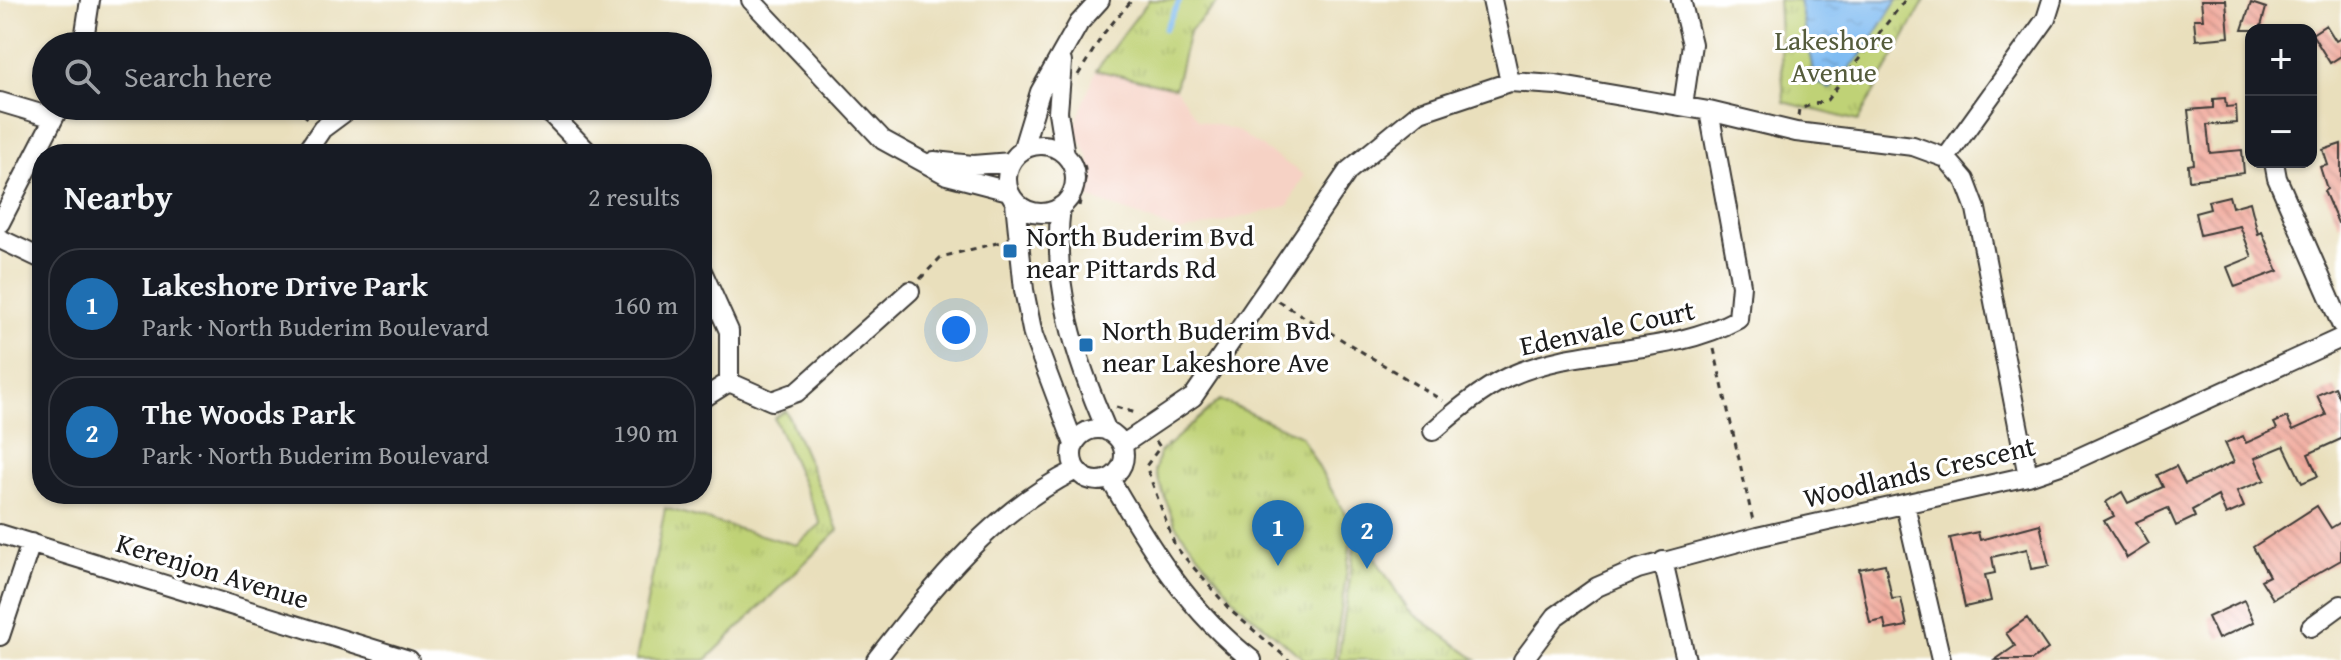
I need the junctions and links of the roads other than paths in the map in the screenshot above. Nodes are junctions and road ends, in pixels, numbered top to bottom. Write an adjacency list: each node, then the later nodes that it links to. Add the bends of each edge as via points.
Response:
1 (90, 0): 7 (street)
2 (751, 0): 22 (street, via 883,140)
3 (1100, 0): 8 (street, via 1079,23)
4 (1492, 0): 9 (street)
5 (1681, 0): 11 (street, via 1692,44)
6 (2052, 0): 23 (street, via 2046,19)
7 (85, 32)
8 (1062, 55): 20 (street, via 1058,112); 21 (street, via 1040,92)
9 (1510, 82): 11 (street); 40 (street, via 1420,112 1348,171 1193,397)
10 (0, 102): 12 (street)
11 (1683, 106): 13 (street)
12 (32, 108)
13 (1709, 111): 23 (street, via 1796,132 1913,146); 38 (street, Edenvale Court, via 1741,285 1738,319 1710,334 1508,377)
14 (53, 120): 17 (street)
15 (334, 120): 18 (street)
16 (557, 120): 19 (street)
17 (41, 144)
18 (312, 144)
19 (580, 144)
20 (1071, 150): 21 (street, via 1044,145); 27 (street, via 1075,181)
21 (1016, 156): 22 (street, via 973,165); 26 (street)
22 (911, 157): 26 (street)
23 (1946, 158): 42 (street, via 1965,180 1976,209)
24 (32, 161): 28 (street)
25 (2275, 168): 33 (street)
26 (1012, 196): 27 (street, via 1042,213); 39 (street, via 1033,335)
27 (1069, 208): 37 (street, via 1057,236 1061,290 1083,378)
28 (0, 223)
29 (0, 239): 30 (street)
30 (32, 254)
31 (910, 291): 35 (street, via 797,392 772,401)
32 (712, 293): 35 (street, via 729,331)
33 (2341, 324)
34 (2341, 338): 42 (street, Woodlands Crescent, via 2072,461)
35 (729, 382): 36 (street)
36 (712, 393)
37 (1107, 431): 39 (street, via 1084,433); 40 (street)
38 (1433, 431)
39 (1074, 444): 41 (street)
40 (1122, 445): 43 (street, via 1124,461)
41 (1076, 470): 43 (street, via 1088,480); 52 (street, via 1037,489 994,524 942,577)
42 (2028, 476): 44 (street, Woodlands Crescent)
43 (1110, 479): 53 (street, via 1191,604)
44 (1905, 505): 47 (street, Woodlands Crescent); 56 (street)
45 (0, 534): 46 (street, Kerenjon Avenue)
46 (31, 543): 50 (street); 51 (street, Kerenjon Avenue)
47 (1663, 561): 54 (street, Woodlands Crescent, via 1597,587 1556,616); 55 (street)
48 (2341, 605): 49 (street)
49 (2311, 627)
50 (0, 636)
51 (409, 660)
52 (876, 660)
53 (1252, 660)
54 (1523, 660)
55 (1686, 660)
56 (1941, 660)

